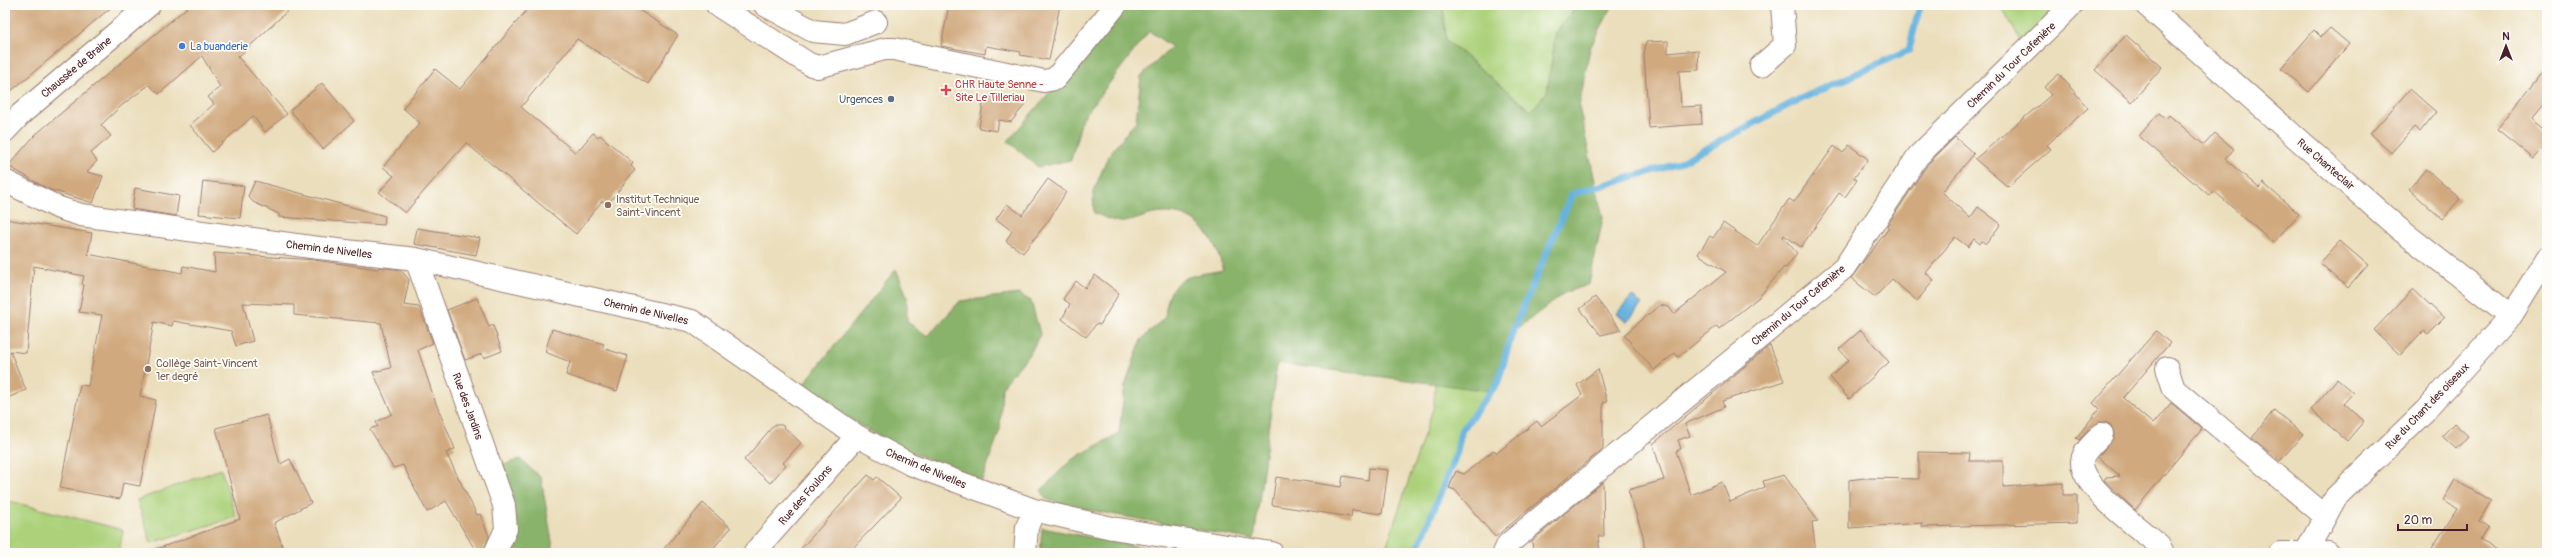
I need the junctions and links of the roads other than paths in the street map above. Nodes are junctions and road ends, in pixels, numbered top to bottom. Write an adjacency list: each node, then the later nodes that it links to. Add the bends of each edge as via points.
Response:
1 (149, 5): 11 (street, Chaussée de Braine, via 21,114)
2 (717, 5): 9 (street, via 809,64 818,67)
3 (765, 5): 8 (street, via 813,31 845,34)
4 (1116, 5): 9 (street, via 1055,79 1044,81 900,50 885,49)
5 (1782, 5): 10 (street, via 1785,46)
6 (2072, 5): 26 (street, Chemin du Tour Cafenière, via 1918,156 1844,268 1508,544)
7 (2146, 5): 15 (street, Rue Chanteclair, via 2398,228)
8 (877, 14): 9 (street)
9 (872, 53)
10 (1761, 66)
11 (5, 131)
12 (5, 181): 13 (street, Chemin de Nivelles, via 59,208 81,215 311,247)
13 (416, 258): 18 (street, Chemin de Nivelles, via 692,321); 22 (street, Rue des Jardins, via 504,505 506,529)
14 (2547, 258): 15 (street, Rue du Chant des oiseaux)
15 (2511, 316): 20 (street, Rue du Chant des oiseaux, via 2425,411 2336,497)
16 (2167, 368): 20 (street, via 2174,389)
17 (2102, 434): 27 (street, via 2084,455 2082,461 2086,477 2094,489 2159,545)
18 (857, 436): 19 (street, Chemin de Nivelles, via 910,464); 23 (street, Rue des Foulons)
19 (1034, 510): 24 (street, via 1027,526); 25 (street, Chemin de Nivelles, via 1112,528)
20 (2325, 516): 21 (street, Rue du Chant des oiseaux)
21 (2306, 552): 28 (street); 29 (street)
22 (495, 553)
23 (754, 553)
24 (1025, 553)
25 (1272, 553)
26 (1504, 553)
27 (2163, 553)
28 (2280, 553)
29 (2328, 553)

